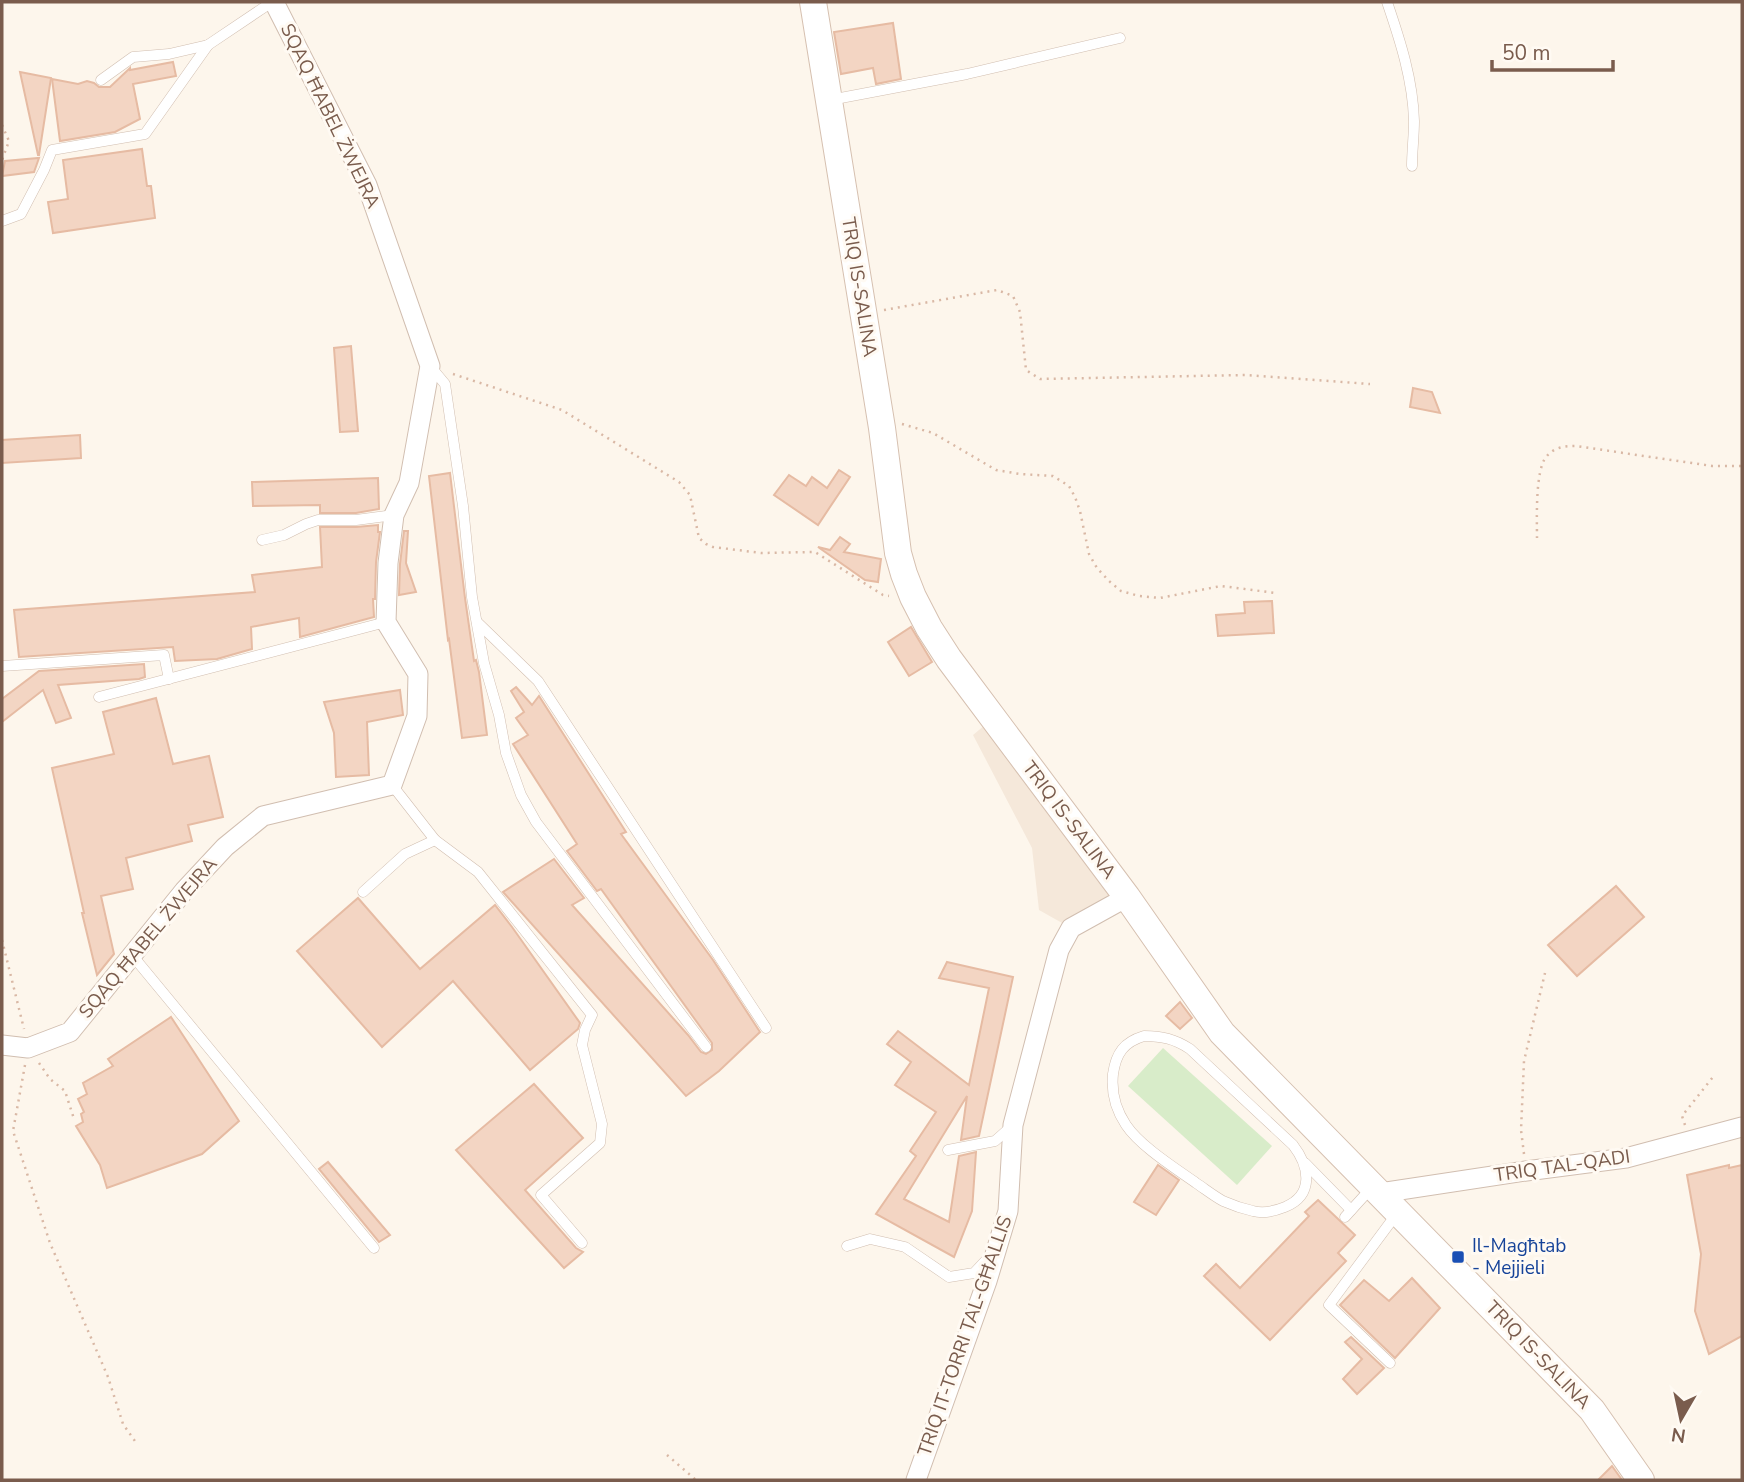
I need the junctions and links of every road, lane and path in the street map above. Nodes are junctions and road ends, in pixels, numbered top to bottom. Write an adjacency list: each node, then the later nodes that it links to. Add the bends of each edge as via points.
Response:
1 (273, 2): 5 (lane); 13 (street, SQAQ ĦABEL ŻWEJRA, via 367,184)
2 (813, 2): 7 (main road, TRIQ IS-SALINA)
3 (1387, 2): 10 (lane, via 1412,97)
4 (1120, 38): 7 (lane)
5 (208, 45): 6 (lane, via 133,57); 11 (lane, via 145,134 52,150 20,214)
6 (102, 80)
7 (828, 100): 12 (main road, TRIQ IS-SALINA)
8 (2, 125): 9 (path, via 9,141)
9 (2, 160)
10 (1412, 166)
11 (2, 221)
12 (863, 314): 14 (path, via 997,290 1013,296 1017,304 1026,370 1040,379 1245,375); 15 (main road, TRIQ IS-SALINA)
13 (430, 366): 17 (street, SQAQ ĦABEL ŻWEJRA, via 409,483); 21 (path, via 562,410 679,482 690,495 699,538 706,544 761,552 815,552 883,595); 23 (lane, via 445,384)
14 (1370, 384)
15 (882, 428): 20 (path, via 901,424 933,433 996,470 1053,476 1069,486 1089,554 1121,591 1160,598 1221,586); 21 (main road, TRIQ IS-SALINA, via 898,552)
16 (1742, 466): 18 (path, via 1563,446 1547,455 1543,463)
17 (394, 515): 19 (lane, via 318,520); 22 (street, SQAQ ĦABEL ŻWEJRA)
18 (1537, 538)
19 (262, 540)
20 (1276, 593)
21 (914, 597): 30 (main road, TRIQ IS-SALINA, via 948,659)
22 (386, 622): 25 (lane); 27 (street, via 418,674 417,716)
23 (476, 622): 34 (lane, via 538,681); 36 (lane, via 506,753 521,795 536,822)
24 (2, 666): 25 (lane, via 164,655)
25 (169, 679): 26 (lane)
26 (99, 697)
27 (392, 785): 28 (lane); 32 (street, SQAQ ĦABEL ŻWEJRA, via 263,816 225,847)
28 (435, 840): 29 (lane, via 405,854); 47 (lane, via 478,872 592,1015 582,1045 602,1124 600,1143 541,1195)
29 (363, 892)
30 (1127, 897): 40 (street, TRIQ IT-TORRI TAL-GĦALLIS, via 1071,928 1059,950); 46 (main road, TRIQ IS-SALINA, via 1222,1033)
31 (2, 940): 37 (path)
32 (132, 955): 37 (street, SQAQ ĦABEL ŻWEJRA, via 70,1032); 49 (lane)
33 (1545, 973): 45 (path, via 1524,1061 1521,1130)
34 (766, 1028)
35 (2, 1045): 37 (street)
36 (706, 1047)
37 (28, 1048): 39 (path, via 50,1079 65,1091); 52 (path, via 13,1131 50,1243 123,1424)
38 (1713, 1077): 42 (path, via 1682,1116)
39 (74, 1119)
40 (1013, 1125): 43 (lane, via 995,1141); 50 (street, TRIQ IT-TORRI TAL-GĦALLIS, via 1009,1212)
41 (1742, 1127): 42 (street, TRIQ TAL-QADI)
42 (1690, 1141): 45 (street, TRIQ TAL-QADI, via 1626,1158)
43 (948, 1150)
44 (1303, 1161): 44 (lane, via 1293,1145 1181,1043 1163,1036 1144,1036 1129,1042 1118,1055 1113,1090 1128,1128 1221,1200 1254,1212 1289,1206 1303,1192); 46 (lane, via 1348,1213)
45 (1526, 1171): 46 (street, TRIQ TAL-QADI)
46 (1384, 1197): 51 (lane, via 1329,1305); 56 (main road, TRIQ IS-SALINA, via 1592,1410)
47 (582, 1243)
48 (847, 1246): 50 (lane, via 870,1239 905,1247 949,1277 974,1273)
49 (374, 1248)
50 (997, 1248): 55 (street, TRIQ IT-TORRI TAL-GĦALLIS)
51 (1390, 1363)
52 (137, 1444)
53 (667, 1455): 54 (path)
54 (696, 1480)
55 (916, 1480)
56 (1641, 1480)

